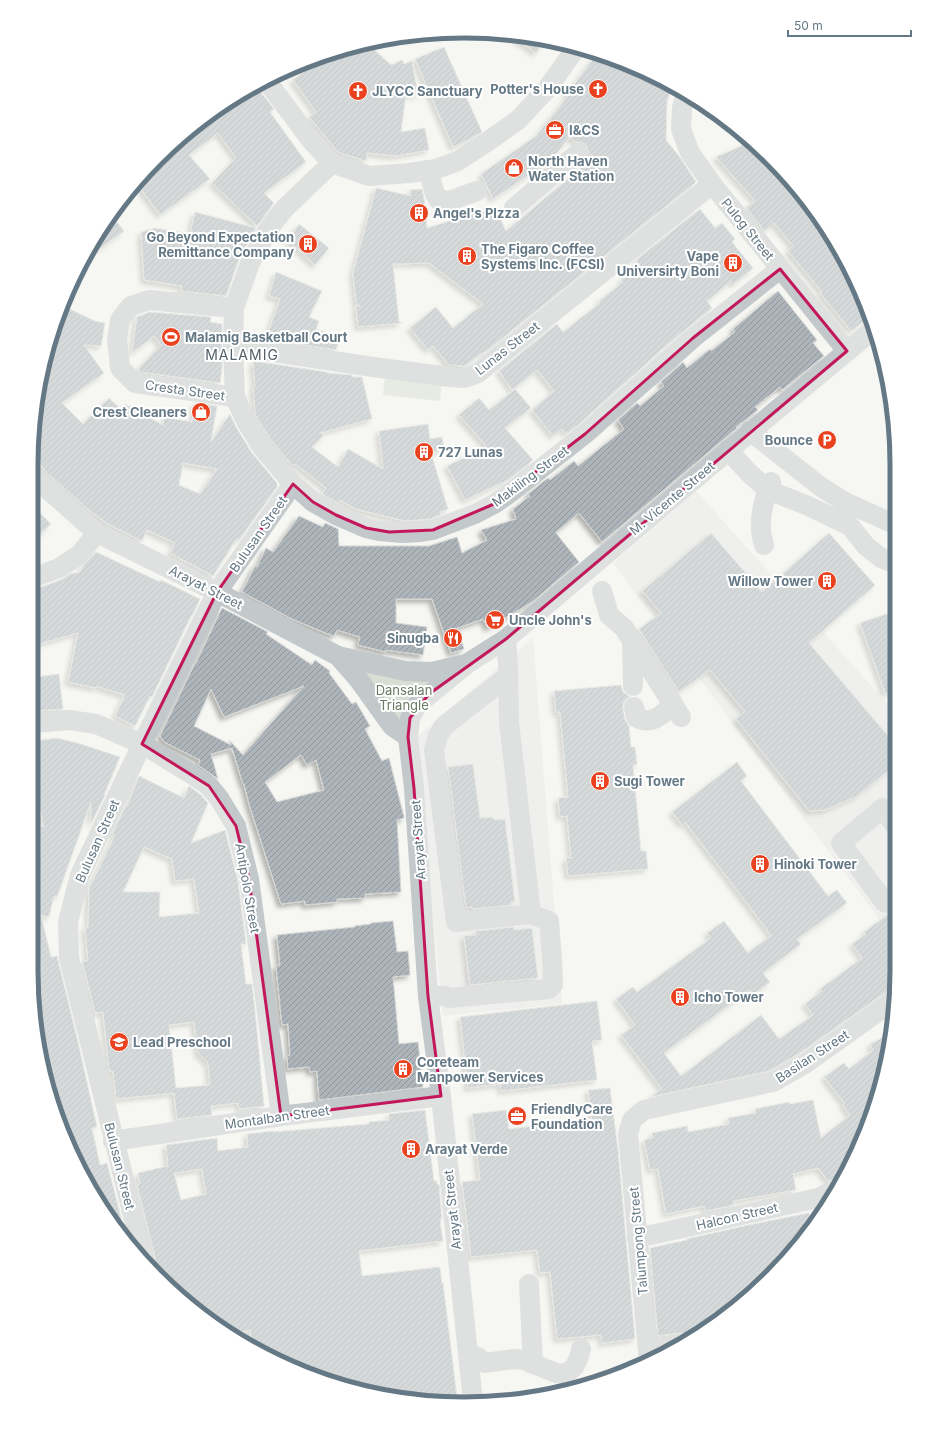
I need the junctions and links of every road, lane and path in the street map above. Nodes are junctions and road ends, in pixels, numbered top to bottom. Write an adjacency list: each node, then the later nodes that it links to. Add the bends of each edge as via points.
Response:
1 (573, 53): 6 (street, via 547,89 518,120 458,161)
2 (270, 85): 5 (street, via 311,140)
3 (684, 100): 7 (street, Pulog Street, via 681,129 690,153)
4 (578, 153): 9 (street)
5 (332, 163): 6 (street, via 369,176); 11 (street, Makiling Street, via 285,208 269,228 250,263)
6 (428, 170): 8 (street, via 438,199 449,201)
7 (712, 184): 10 (street, Pulog Street); 13 (street, Lunas Street, via 478,373 466,378)
8 (477, 191)
9 (514, 208)
10 (780, 269): 14 (street, Pulog Street); 18 (street, Makiling Street, via 693,338 585,434 510,493 475,514 441,528 421,532 379,531 336,515 313,502)
11 (234, 308): 13 (street, Makiling Street); 15 (street, Cresta Street, via 149,300 131,306 120,320 117,339 120,368 135,383)
12 (869, 333): 14 (street, M. Vicente Street)
13 (233, 346): 15 (street, Makiling Street)
14 (848, 351): 16 (street, M. Vicente Street)
15 (235, 397): 18 (street, Makiling Street, via 262,447)
16 (738, 442): 19 (street); 20 (street, via 845,502); 24 (street, M. Vicente Street)
17 (38, 481): 21 (street, Arayat Street)
18 (293, 484): 26 (street, Bulusan Street)
19 (774, 489): 22 (street, via 760,522 760,535); 23 (street, via 850,526 866,546 881,558)
20 (890, 522)
21 (97, 533): 25 (street, via 80,555 59,568); 26 (street, Arayat Street)
22 (764, 545)
23 (890, 561)
24 (587, 570): 27 (street, via 602,591 620,608); 28 (street, M. Vicente Street)
25 (38, 576)
26 (217, 592): 29 (street, Arayat Street); 36 (street, Bulusan Street)
27 (628, 635): 32 (street); 33 (street, via 676,710 666,711 661,716 645,720 636,717)
28 (506, 639): 30 (street, M. Vicente Street); 31 (street)
29 (338, 656): 30 (street, M. Vicente Street, via 405,671 432,672); 35 (street, Arayat Street, via 392,726)
30 (468, 664): 35 (street, M. Vicente Street, via 418,704 410,718)
31 (508, 676): 39 (street, via 509,722); 39 (street, via 444,726 434,750 456,922)
32 (633, 686)
33 (634, 707)
34 (38, 723): 36 (street, Antipolo Street, via 69,720 96,724)
35 (408, 737): 40 (street, Arayat Street, via 414,788)
36 (142, 744): 43 (street, Antipolo Street, via 209,786 236,826 249,878); 45 (street, Bulusan Street, via 80,875 68,922 69,958)
37 (890, 819): 38 (street, via 882,808 841,843 885,903)
38 (890, 898)
39 (531, 914): 40 (street, via 549,921 553,985 549,989 449,998)
40 (428, 996): 42 (street, Arayat Street)
41 (888, 1004): 44 (street, Basilan Street, via 806,1063 773,1082 644,1110)
42 (441, 1096): 43 (street, Montalban Street); 51 (street, Arayat Street)
43 (281, 1116): 45 (street, Montalban Street)
44 (632, 1120): 47 (street, Talumpong Street, via 628,1134)
45 (113, 1141): 48 (street, Bulusan Street)
46 (827, 1194): 47 (street, Halcon Street, via 818,1198)
47 (637, 1238): 52 (street, Talumpong Street)
48 (141, 1248)
49 (529, 1284): 53 (street)
50 (581, 1350): 53 (street, via 578,1362 567,1373 556,1374)
51 (468, 1354): 53 (street, via 478,1357 484,1363 514,1359); 54 (street, Arayat Street)
52 (648, 1355)
53 (533, 1364)
54 (472, 1397)

